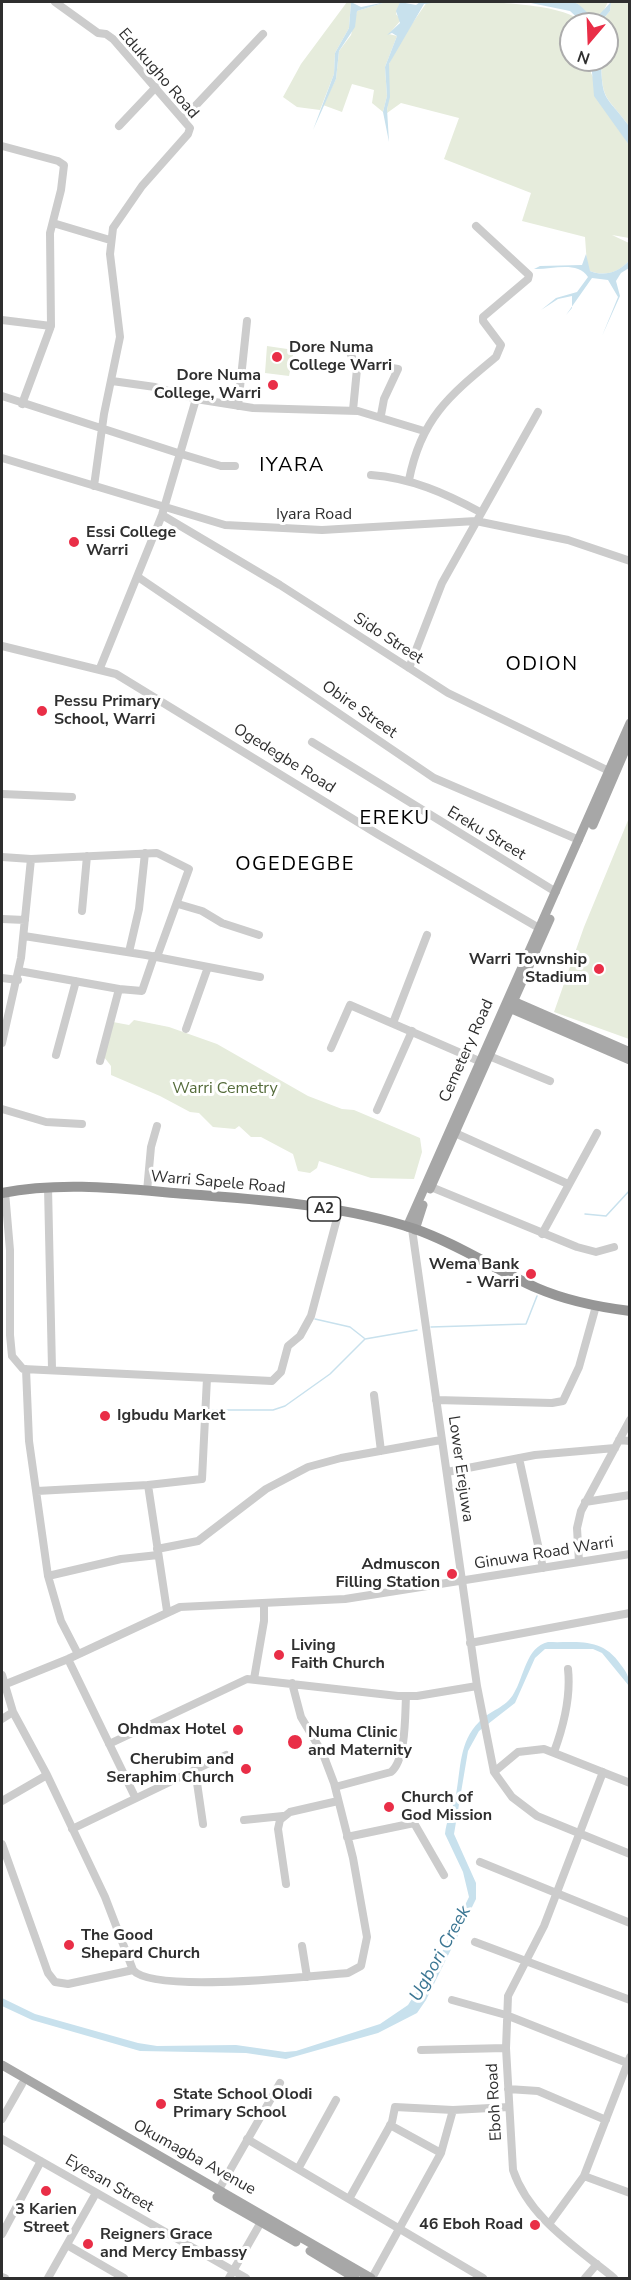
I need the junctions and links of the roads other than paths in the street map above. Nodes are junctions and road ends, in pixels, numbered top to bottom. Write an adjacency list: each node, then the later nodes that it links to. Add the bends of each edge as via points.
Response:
1 (55, 2): 3 (street, Edukugho Road, via 98,33 113,39)
2 (263, 34): 4 (street)
3 (156, 87): 4 (street, Edukugho Road); 5 (street)
4 (183, 119): 9 (street, Edukugho Road, via 190,131 124,208)
5 (119, 126)
6 (2, 146): 7 (street, via 64,165)
7 (53, 223): 9 (street); 12 (street, via 49,247)
8 (476, 225): 24 (street, via 529,275 528,279 483,318 501,345 496,357 454,392)
9 (110, 240): 15 (street, Edukugho Road, via 120,337)
10 (2, 320): 12 (street)
11 (247, 321): 19 (street)
12 (51, 326): 18 (street)
13 (349, 350): 14 (street)
14 (355, 362): 20 (street); 22 (street, via 398,369)
15 (112, 381): 17 (street); 23 (street, Edukugho Road)
16 (2, 396): 18 (street)
17 (196, 399): 19 (street); 25 (street)
18 (22, 404): 23 (street)
19 (238, 406): 20 (street)
20 (353, 410): 22 (street)
21 (538, 412): 32 (street, via 501,482)
22 (381, 415): 24 (street)
23 (102, 430): 25 (street); 30 (street, Edukugho Road)
24 (424, 431): 29 (street)
25 (178, 453): 27 (street, via 221,466); 31 (street)
26 (2, 458): 30 (street, Iyara Road)
27 (235, 466)
28 (371, 475): 29 (street)
29 (409, 480): 32 (street)
30 (94, 486): 31 (street, Iyara Road)
31 (162, 510): 33 (street, Iyara Road, via 225,525 274,529); 35 (street); 38 (street, Sido Street)
32 (480, 512): 33 (street)
33 (476, 521): 34 (street, Iyara Road, via 568,540); 38 (street, via 442,583)
34 (630, 561)
35 (138, 577): 37 (street); 45 (street, Obire Street, via 434,778)
36 (2, 646): 37 (street, Ogedegbe Road)
37 (100, 668): 55 (street, Ogedegbe Road, via 135,684 379,835)
38 (409, 668): 42 (street, Sido Street, via 479,709)
39 (630, 723): 42 (main road, Cemetery Road)
40 (312, 742): 50 (street, Ereku Street)
41 (629, 742): 68 (main road, Cemetery Road)
42 (609, 771): 45 (main road, Cemetery Road)
43 (2, 794): 44 (street)
44 (72, 797)
45 (579, 840): 50 (main road, Cemetery Road)
46 (145, 853): 47 (street); 51 (street, via 171,858 189,869); 59 (street, via 139,909)
47 (87, 856): 49 (street); 52 (street)
48 (2, 857): 49 (street)
49 (31, 860): 54 (street)
50 (556, 892): 55 (main road, Cemetery Road)
51 (178, 904): 56 (street); 60 (street)
52 (82, 911)
53 (2, 919): 54 (street)
54 (25, 920): 58 (street)
55 (539, 928): 68 (main road, Cemetery Road)
56 (260, 935)
57 (427, 935): 69 (street)
58 (24, 936): 59 (street); 62 (street)
59 (129, 952): 60 (street)
60 (156, 957): 61 (street); 67 (street, via 142,991)
61 (208, 967): 63 (street); 70 (street)
62 (19, 971): 65 (street); 66 (street)
63 (260, 977)
64 (2, 978): 65 (street)
65 (18, 980): 72 (street)
66 (76, 981): 67 (street); 75 (street)
67 (119, 989): 78 (street)
68 (509, 1003): 74 (main road); 76 (main road, Cemetery Road); 77 (main road); 79 (main road, Cemetery Road)
69 (393, 1023): 71 (street); 73 (street, via 350,1005)
70 (186, 1029)
71 (412, 1031): 79 (street); 82 (street)
72 (2, 1043)
73 (331, 1048)
74 (630, 1052)
75 (56, 1055)
76 (489, 1056): 80 (street); 85 (main road, Cemetery Road)
77 (630, 1060)
78 (100, 1061)
79 (479, 1061): 93 (main road, Cemetery Road)
80 (550, 1081)
81 (2, 1109): 83 (street, via 46,1122)
82 (377, 1110)
83 (82, 1124)
84 (157, 1126): 90 (street)
85 (455, 1133): 87 (street); 88 (main road, Cemetery Road)
86 (597, 1133): 87 (street)
87 (568, 1184): 94 (street)
88 (431, 1186): 93 (main road, Cemetery Road); 94 (street)
89 (48, 1187): 90 (highway, Warri Sapele Road / A2); 91 (highway, Warri Sapele Road / A2); 99 (street)
90 (147, 1191): 92 (highway, Warri Sapele Road / A2)
91 (3, 1192): 98 (street, via 10,1250 12,1356)
92 (339, 1211): 93 (highway, Warri Sapele Road / A2); 100 (street, via 311,1316 300,1336 288,1346 278,1378)
93 (411, 1228): 96 (highway, Warri Sapele Road / A2, via 538,1289); 102 (street, Lower Erejuwa)
94 (542, 1234): 95 (street, via 588,1251)
95 (614, 1247)
96 (596, 1306): 97 (highway, Warri Sapele Road / A2); 102 (street, via 579,1367 563,1401)
97 (630, 1311)
98 (26, 1369): 99 (street); 112 (street)
99 (52, 1369): 100 (street)
100 (207, 1378): 111 (street, via 204,1478)
101 (374, 1395): 108 (street)
102 (436, 1400): 104 (street, Lower Erejuwa)
103 (630, 1420): 105 (street)
104 (441, 1440): 108 (street); 110 (street, Lower Erejuwa)
105 (620, 1440): 106 (street); 107 (street)
106 (630, 1441)
107 (615, 1448): 109 (street); 114 (street)
108 (381, 1451): 115 (street, via 308,1467 266,1489 198,1541)
109 (519, 1458): 110 (street); 118 (street)
110 (447, 1472): 120 (street, Lower Erejuwa)
111 (148, 1485): 112 (street); 115 (street)
112 (36, 1491): 119 (street)
113 (630, 1496): 114 (street)
114 (585, 1502): 117 (street, via 577,1528)
115 (158, 1552): 119 (street); 122 (street)
116 (630, 1554): 117 (street, Ginuwa Road Warri)
117 (579, 1562): 118 (street, Ginuwa Road Warri)
118 (543, 1568): 120 (street, Ginuwa Road Warri)
119 (48, 1576): 125 (street, via 61,1621)
120 (463, 1581): 121 (street, Ginuwa Road Warri, via 345,1599); 124 (street, Lower Erejuwa)
121 (264, 1604): 122 (street, Ginuwa Road Warri, via 192,1605); 129 (street)
122 (167, 1611): 125 (street, Ginuwa Road Warri)
123 (630, 1613): 124 (street)
124 (470, 1642): 132 (street, Lower Erejuwa)
125 (78, 1654): 126 (street, Ginuwa Road Warri)
126 (68, 1659): 131 (street, Ginuwa Road Warri); 136 (street)
127 (568, 1669): 137 (street, via 566,1714)
128 (2, 1675): 131 (street)
129 (254, 1679): 130 (street); 136 (street, via 222,1690)
130 (292, 1683): 133 (street); 144 (street, via 301,1717 323,1754)
131 (6, 1684): 134 (street)
132 (477, 1686): 133 (street); 140 (street, Lower Erejuwa)
133 (406, 1696): 144 (street, via 397,1767)
134 (13, 1712): 135 (street); 142 (street)
135 (2, 1719)
136 (109, 1744): 145 (street)
137 (554, 1752): 140 (street, via 518,1752); 141 (street)
138 (226, 1755): 139 (street)
139 (195, 1769): 145 (street); 150 (street)
140 (495, 1772): 152 (street, via 524,1809)
141 (603, 1772): 143 (street); 152 (street, Eboh Road)
142 (47, 1775): 146 (street); 151 (street)
143 (630, 1783)
144 (335, 1787): 147 (street)
145 (135, 1797): 151 (street)
146 (2, 1801)
147 (338, 1801): 148 (street); 153 (street)
148 (283, 1816): 149 (street); 158 (street, via 278,1829)
149 (244, 1820)
150 (203, 1824)
151 (72, 1829): 164 (street, via 105,1897)
152 (579, 1834): 155 (street); 159 (street, Eboh Road)
153 (347, 1837): 157 (street, via 414,1823); 165 (street, via 366,1926 364,1957 352,1973)
154 (2, 1844): 164 (street, via 48,1973 55,1982 68,1984)
155 (630, 1854)
156 (480, 1862): 159 (street)
157 (444, 1875)
158 (286, 1884)
159 (557, 1893): 160 (street); 163 (street, Eboh Road)
160 (630, 1923)
161 (476, 1942): 163 (street)
162 (302, 1946): 165 (street)
163 (527, 1961): 167 (street); 168 (street, Eboh Road, via 508,1996)
164 (133, 1970): 165 (street, via 143,1977 187,1983)
165 (307, 1977)
166 (452, 2000): 168 (street)
167 (630, 2001)
168 (506, 2015): 169 (street, Eboh Road); 171 (street)
169 (506, 2048): 170 (street); 176 (street, Eboh Road)
170 (421, 2050)
171 (629, 2061): 181 (street)
172 (2, 2066): 189 (main road, Okumagba Avenue)
173 (2, 2072): 175 (main road, Okumagba Avenue)
174 (280, 2083): 184 (street)
175 (22, 2084): 180 (street); 193 (main road, Okumagba Avenue)
176 (508, 2089): 178 (street, Eboh Road); 181 (street, via 538,2091)
177 (336, 2100): 187 (street)
178 (509, 2107): 179 (street); 194 (street, Eboh Road, via 513,2170 519,2189 532,2210)
179 (453, 2110): 182 (street, via 395,2107); 185 (street)
180 (2, 2119)
181 (606, 2120): 188 (street)
182 (390, 2125): 185 (street); 192 (street)
183 (2, 2139): 186 (street, Eyesan Street)
184 (247, 2139): 187 (street); 189 (street)
185 (441, 2153): 195 (street)
186 (41, 2161): 190 (street, Eyesan Street); 196 (street)
187 (298, 2169): 192 (street)
188 (584, 2176): 191 (street); 194 (street)
189 (218, 2191): 205 (main road, Okumagba Avenue)
190 (96, 2193): 197 (street); 199 (street, Eyesan Street)
191 (630, 2193)
192 (349, 2199): 195 (street)
193 (261, 2222): 199 (street); 204 (main road, Okumagba Avenue)
194 (549, 2224): 198 (street, Eboh Road)
195 (400, 2228): 205 (street); 206 (street)
196 (2, 2234)
197 (68, 2245): 200 (street); 201 (street)
198 (597, 2264): 207 (street); 208 (street, Eboh Road)
199 (233, 2271): 202 (street); 203 (street, Eyesan Street)
200 (48, 2278)
201 (124, 2278)
202 (229, 2278)
203 (246, 2278)
204 (355, 2278)
205 (371, 2278)
206 (483, 2278)
207 (585, 2278)
208 (614, 2278)

